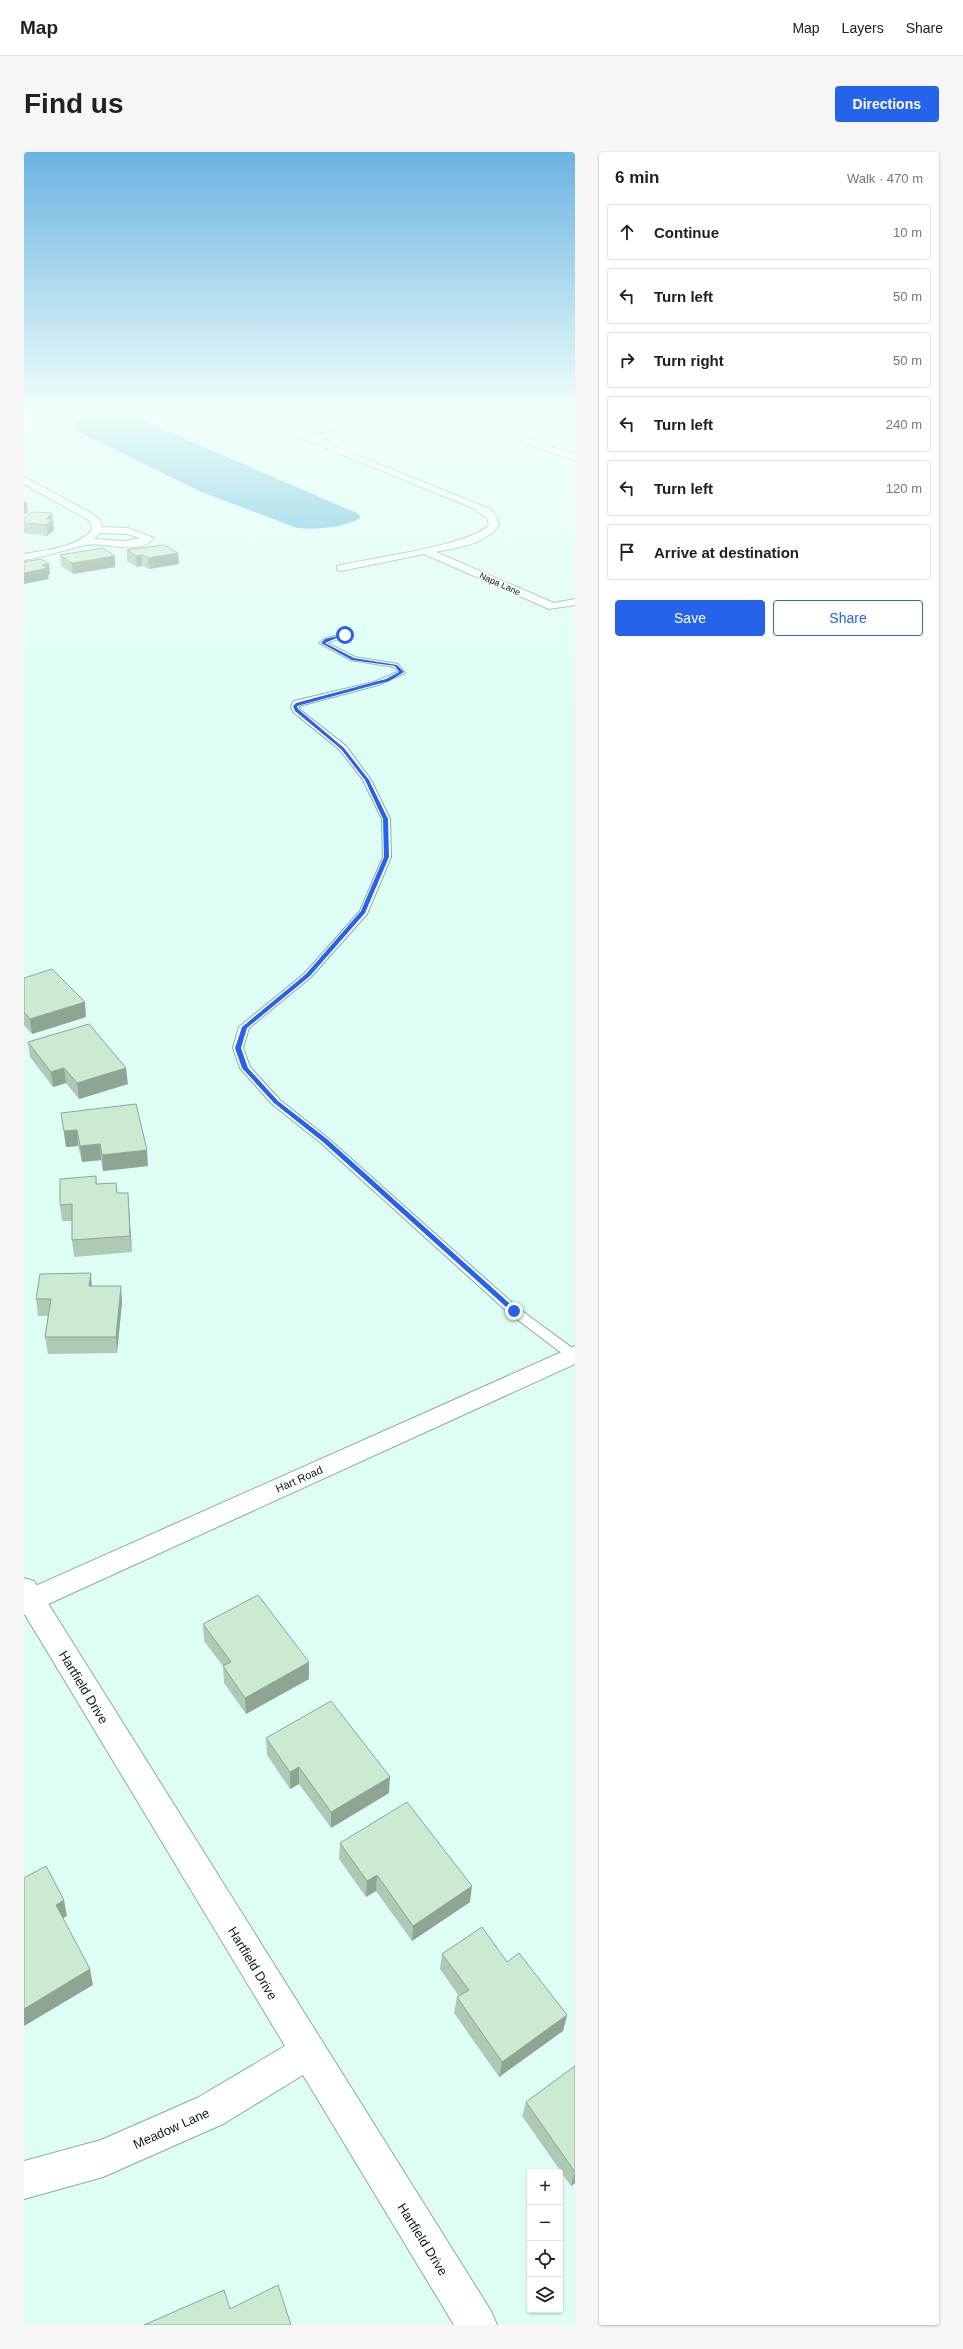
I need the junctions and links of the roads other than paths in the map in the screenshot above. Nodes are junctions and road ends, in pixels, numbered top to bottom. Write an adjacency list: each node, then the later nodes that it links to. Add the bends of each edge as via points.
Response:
1 (77, 509): 3 (street, via 95,520)
2 (484, 509): 5 (street, via 493,517 494,524 487,533 467,542)
3 (96, 532): 4 (street); 4 (street, via 128,531 149,538 141,543 127,544)
4 (82, 541): 6 (street, via 65,549)
5 (426, 551): 7 (street); 8 (street, Napa Lane, via 553,607)
6 (24, 557)
7 (341, 568)
8 (575, 602)
9 (345, 635): 10 (lane, via 322,643 353,659 396,666 402,672 388,680 297,703 295,706 296,710 343,748 367,780 386,819 387,857 364,912 308,975 244,1027 238,1048 245,1068 276,1102 325,1140 514,1311)
10 (574, 1354): 11 (street, Hart Road)
11 (26, 1598): 12 (street, Hartfield Drive)
12 (308, 2052): 13 (street, Meadow Lane, via 210,2111 103,2158); 14 (street, Hartfield Drive)
13 (24, 2180)
14 (477, 2325)

